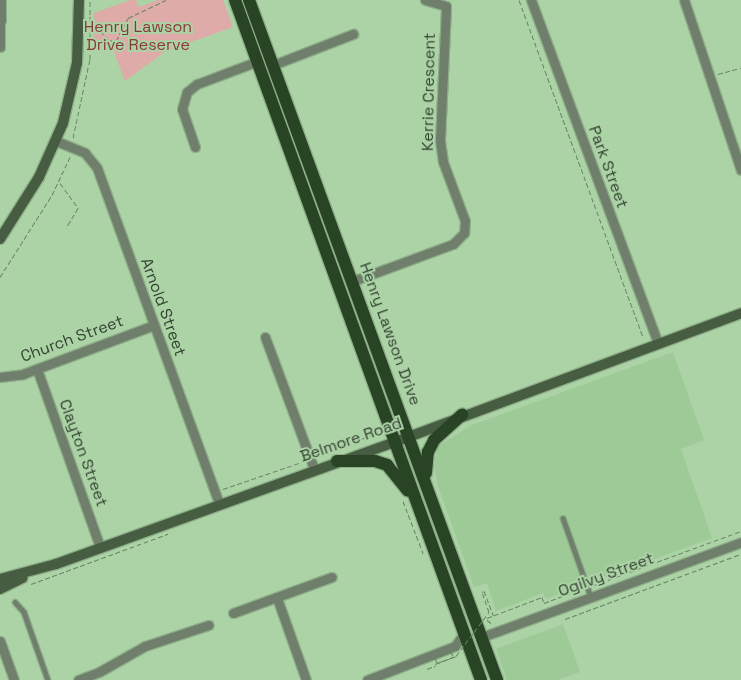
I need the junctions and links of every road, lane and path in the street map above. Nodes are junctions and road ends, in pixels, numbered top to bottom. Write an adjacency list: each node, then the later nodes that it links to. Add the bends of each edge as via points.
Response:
1 (1, 0): 13 (street)
2 (79, 0): 18 (main road, via 75,77)
3 (166, 0): 11 (path, via 128,18 116,41 108,40)
4 (235, 0): 14 (main road, Henry Lawson Drive)
5 (249, 0): 15 (main road, Henry Lawson Drive)
6 (425, 0): 10 (street, Kerrie Crescent)
7 (519, 0): 27 (path)
8 (531, 0): 29 (street, Park Street)
9 (684, 0): 17 (street)
10 (446, 3): 24 (street, Kerrie Crescent, via 440,140 443,162 468,236)
11 (91, 19)
12 (353, 34): 15 (street)
13 (0, 47)
14 (258, 61): 19 (street, via 197,84 187,92 182,103 183,115); 34 (main road, Henry Lawson Drive)
15 (273, 64): 24 (main road, Henry Lawson Drive)
16 (741, 68): 17 (path)
17 (708, 76): 20 (street)
18 (56, 141): 23 (main road, via 32,189); 26 (street, Arnold Street, via 84,153 97,168)
19 (195, 147)
20 (741, 170)
21 (60, 182): 22 (path, via 78,208)
22 (66, 228)
23 (2, 232)
24 (353, 281): 33 (main road, Henry Lawson Drive)
25 (741, 313): 29 (main road, Belmore Road)
26 (154, 325): 30 (street, Church Street); 39 (street, Arnold Street)
27 (643, 337)
28 (265, 338): 36 (street)
29 (658, 344): 32 (main road, Belmore Road)
30 (37, 369): 31 (street, Church Street); 45 (street, Clayton Street)
31 (0, 377)
32 (462, 415): 33 (main road, Belmore Road); 37 (main road, via 429,447)
33 (410, 436): 34 (main road, Belmore Road); 37 (main road, Henry Lawson Drive)
34 (395, 442): 35 (main road, Belmore Road); 41 (main road, Henry Lawson Drive)
35 (337, 461): 36 (main road, Belmore Road); 41 (main road, via 375,461 388,466 397,474)
36 (314, 469): 39 (main road, Belmore Road)
37 (426, 480): 63 (main road, Henry Lawson Drive)
38 (401, 497): 47 (path)
39 (219, 504): 45 (main road, Belmore Road)
40 (563, 518): 52 (lane)
41 (426, 522): 62 (main road, Henry Lawson Drive)
42 (741, 531): 52 (path)
43 (172, 533): 51 (path)
44 (741, 542): 54 (street, Ogilvy Street)
45 (100, 547): 48 (main road, Belmore Road)
46 (741, 554): 59 (path)
47 (426, 559)
48 (56, 564): 50 (main road, Belmore Road); 53 (main road, Belmore Road)
49 (332, 578): 55 (street)
50 (0, 579)
51 (27, 586)
52 (587, 587): 54 (lane); 58 (path, via 544,603 542,597)
53 (0, 589)
54 (591, 597): 63 (street, Ogilvy Street)
55 (277, 598): 57 (street); 71 (street)
56 (15, 602): 69 (lane, via 24,612)
57 (233, 614)
58 (494, 615): 60 (path, via 484,619); 65 (path, bridge, via 484,590 489,612 456,656 437,664 435,658 451,652)
59 (565, 619)
60 (492, 623)
61 (209, 625): 70 (street, via 145,646 106,669)
62 (464, 633): 72 (street, via 455,646); 73 (main road, Henry Lawson Drive)
63 (482, 637): 74 (main road, Henry Lawson Drive)
64 (0, 641): 68 (street)
65 (453, 656)
66 (436, 666): 67 (path)
67 (427, 669)
68 (14, 680)
69 (48, 680)
70 (78, 680)
71 (306, 680)
72 (367, 680)
73 (481, 680)
74 (498, 680)

